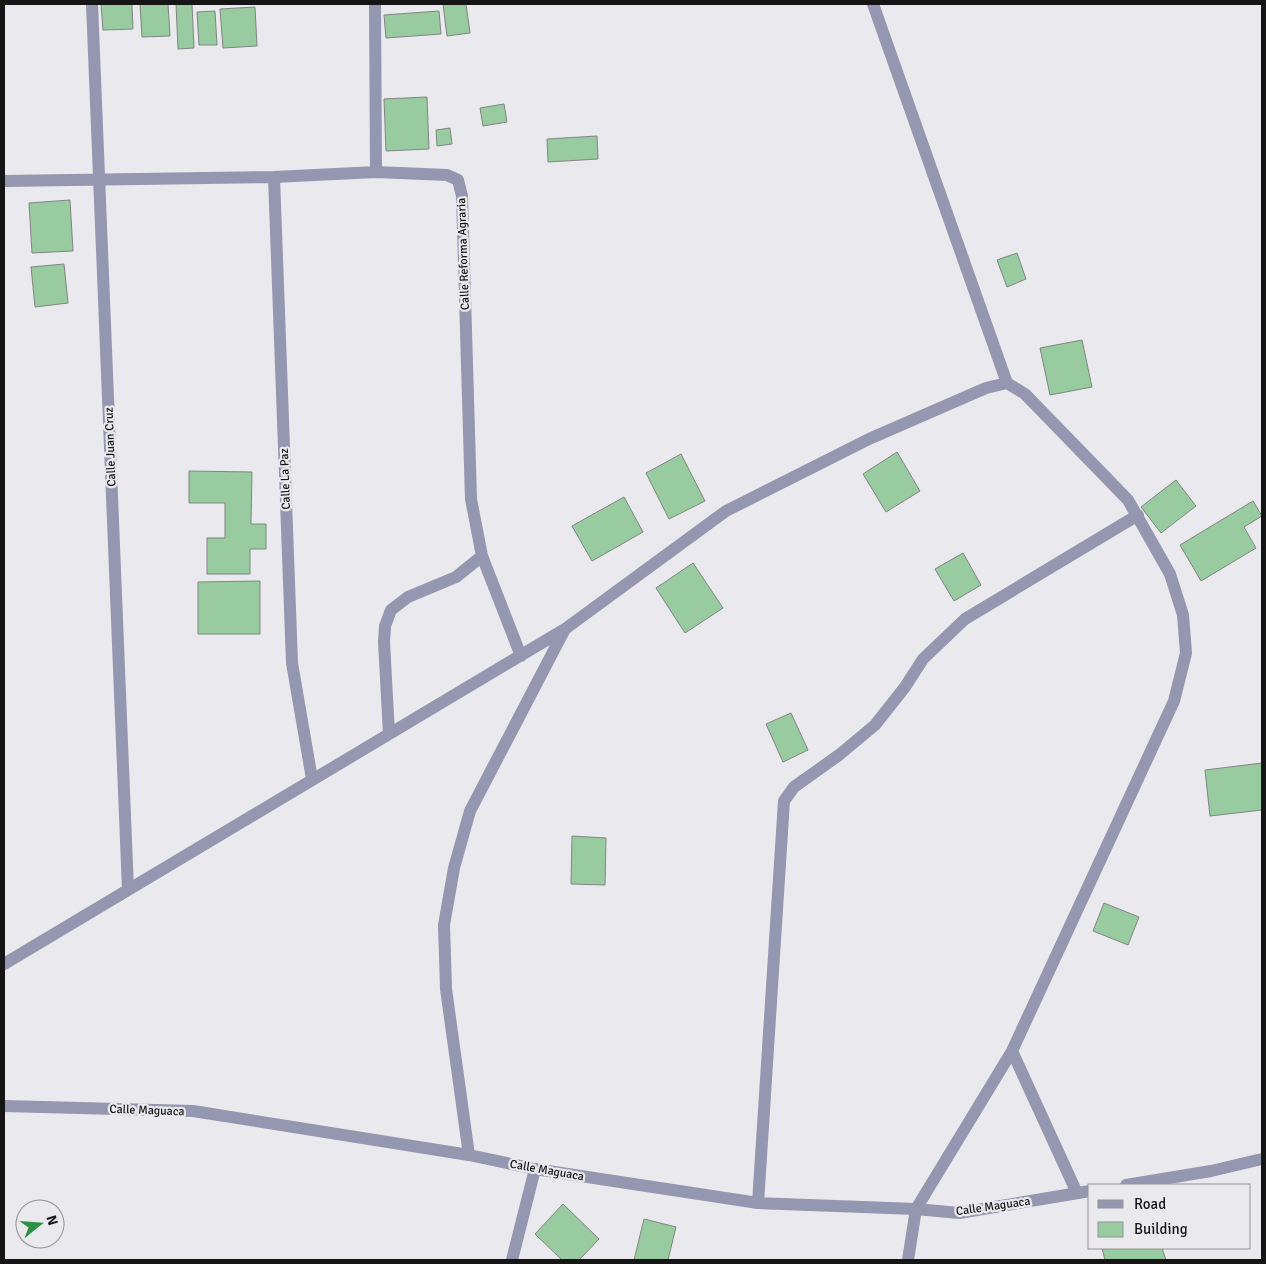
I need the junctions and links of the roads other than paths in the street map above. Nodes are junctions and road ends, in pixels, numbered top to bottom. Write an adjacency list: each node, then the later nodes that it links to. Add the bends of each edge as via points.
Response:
1 (92, 4): 6 (street, Calle Juan Cruz)
2 (375, 4): 4 (street)
3 (873, 4): 8 (street)
4 (376, 172): 5 (street, Calle Reforma Agraria); 10 (street, Calle Reforma Agraria, via 447,175 458,180 462,196 471,499)
5 (274, 177): 6 (street, Calle Reforma Agraria); 14 (street, Calle La Paz, via 292,663)
6 (99, 179): 7 (street, Calle Reforma Agraria); 15 (street, Calle Juan Cruz)
7 (4, 181)
8 (1007, 383): 9 (street, via 1025,394 1128,500); 11 (street, via 986,388 869,439 726,511)
9 (1138, 516): 17 (street, via 1170,574 1183,615 1186,653 1174,701); 25 (street, via 966,619 923,659 875,725 794,787 784,801)
10 (482, 556): 12 (street, Calle Reforma Agraria); 13 (street, via 456,577 408,597 392,610 385,626 384,642)
11 (565, 629): 12 (street); 19 (street, via 470,812 454,868 444,925 446,989)
12 (521, 656): 13 (street)
13 (389, 734): 14 (street)
14 (312, 779): 15 (street)
15 (128, 890): 16 (street)
16 (4, 964)
17 (1012, 1051): 24 (street); 26 (street)
18 (4, 1106): 19 (street, Calle Maguaca, via 193,1111)
19 (469, 1155): 21 (street, Calle Maguaca)
20 (1262, 1159): 22 (street)
21 (535, 1169): 25 (street, Calle Maguaca); 27 (street)
22 (1132, 1184)
23 (1088, 1191): 24 (street, Calle Maguaca)
24 (1077, 1193): 26 (street, Calle Maguaca, via 959,1213)
25 (758, 1203): 26 (street, Calle Maguaca)
26 (916, 1209): 28 (street)
27 (512, 1260)
28 (908, 1260)

